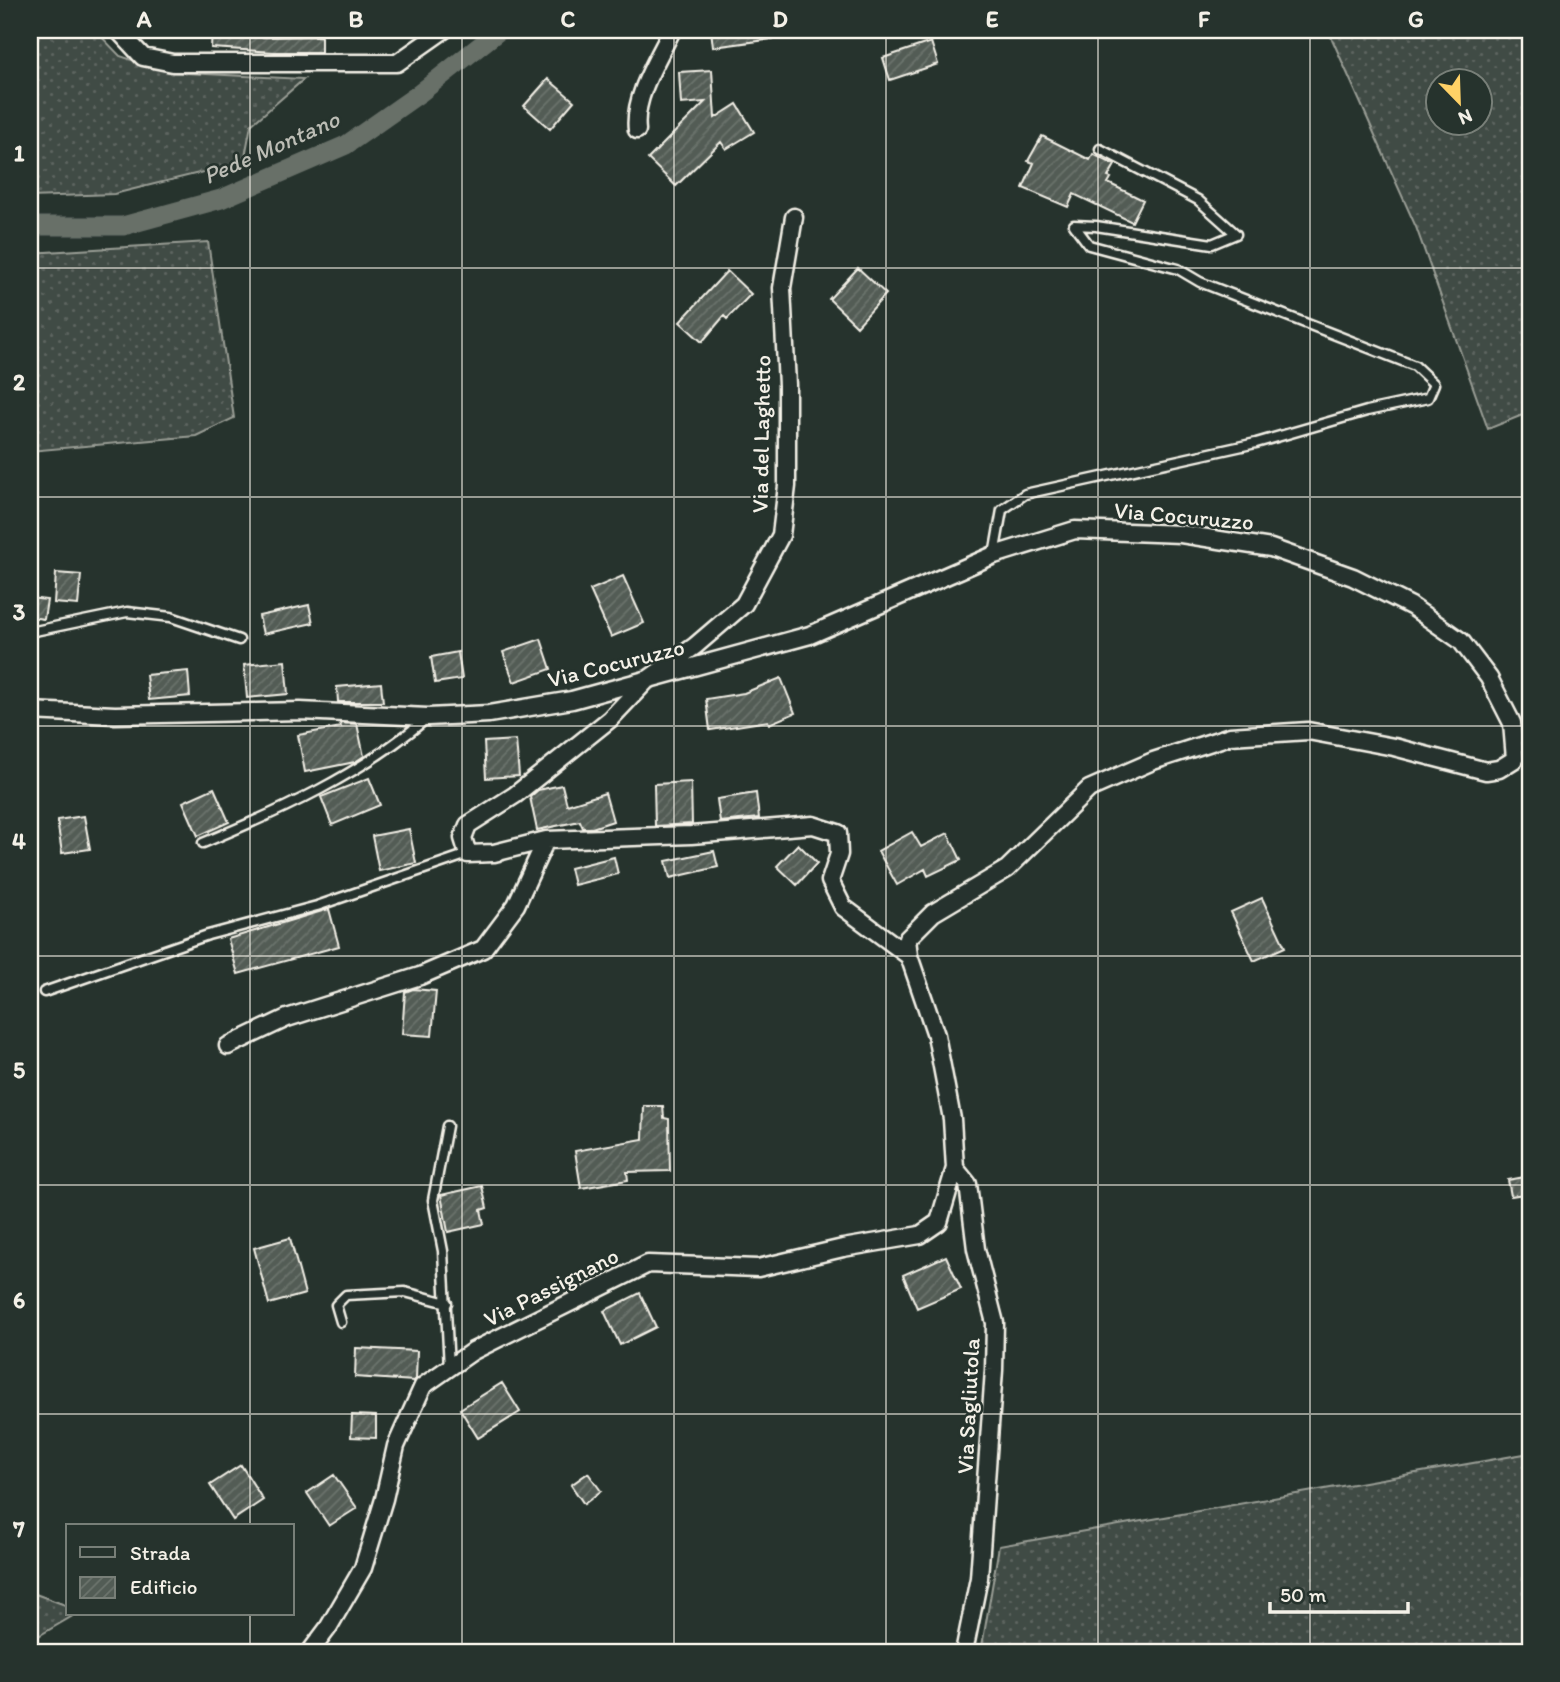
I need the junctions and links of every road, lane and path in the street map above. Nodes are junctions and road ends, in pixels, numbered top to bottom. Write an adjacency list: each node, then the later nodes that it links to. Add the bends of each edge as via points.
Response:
1 (118, 30): 2 (street, via 143,57 173,63 397,63)
2 (444, 30)
3 (672, 30): 4 (street, via 646,84)
4 (637, 130)
5 (1100, 149): 7 (lane, via 1198,200 1236,234 1212,244 1074,225 1089,245 1178,269 1200,282 1415,366 1434,384 1428,398 1256,443 1025,494 1002,510)
6 (794, 217): 10 (street, Via del Laghetto, via 782,288 787,486 781,535 744,604)
7 (994, 555): 10 (street, Via Cocuruzzo, via 810,635); 13 (street, Via Cocuruzzo, via 1075,530 1181,534 1271,548 1353,577 1411,606 1461,641 1489,678 1512,723)
8 (30, 632): 9 (lane, via 127,612 171,617)
9 (239, 640)
10 (647, 680): 12 (street, Via Cocuruzzo, via 489,714); 16 (street, via 610,719 515,795 468,825 463,838)
11 (30, 711): 12 (street, Via Cocuruzzo, via 115,715 300,711)
12 (428, 717): 15 (lane, via 361,767)
13 (1522, 760): 17 (street, Via Cocuruzzo, via 1486,771 1308,731 1230,736 1153,761 1089,789 1007,869 933,913 907,939)
14 (546, 841): 16 (street); 17 (street, via 813,825 838,833 839,854 830,881 844,907); 19 (street, via 516,905 483,949 420,976 287,1018)
15 (203, 843)
16 (468, 854): 18 (lane)
17 (909, 956): 21 (street, via 936,1035 952,1119)
18 (44, 992)
19 (228, 1045)
20 (447, 1126): 22 (lane, via 433,1200)
21 (955, 1168): 24 (street, Via Passignano, via 939,1222 920,1235 758,1268 648,1264 473,1351); 26 (street, Via Sagliutola, via 968,1184 976,1250 995,1323 979,1578)
22 (447, 1303): 23 (lane, via 405,1292 346,1295 336,1305); 24 (lane)
23 (341, 1322)
24 (449, 1368): 25 (street, Via Passignano, via 423,1386 396,1446 363,1568)
25 (310, 1652)
26 (964, 1652)

